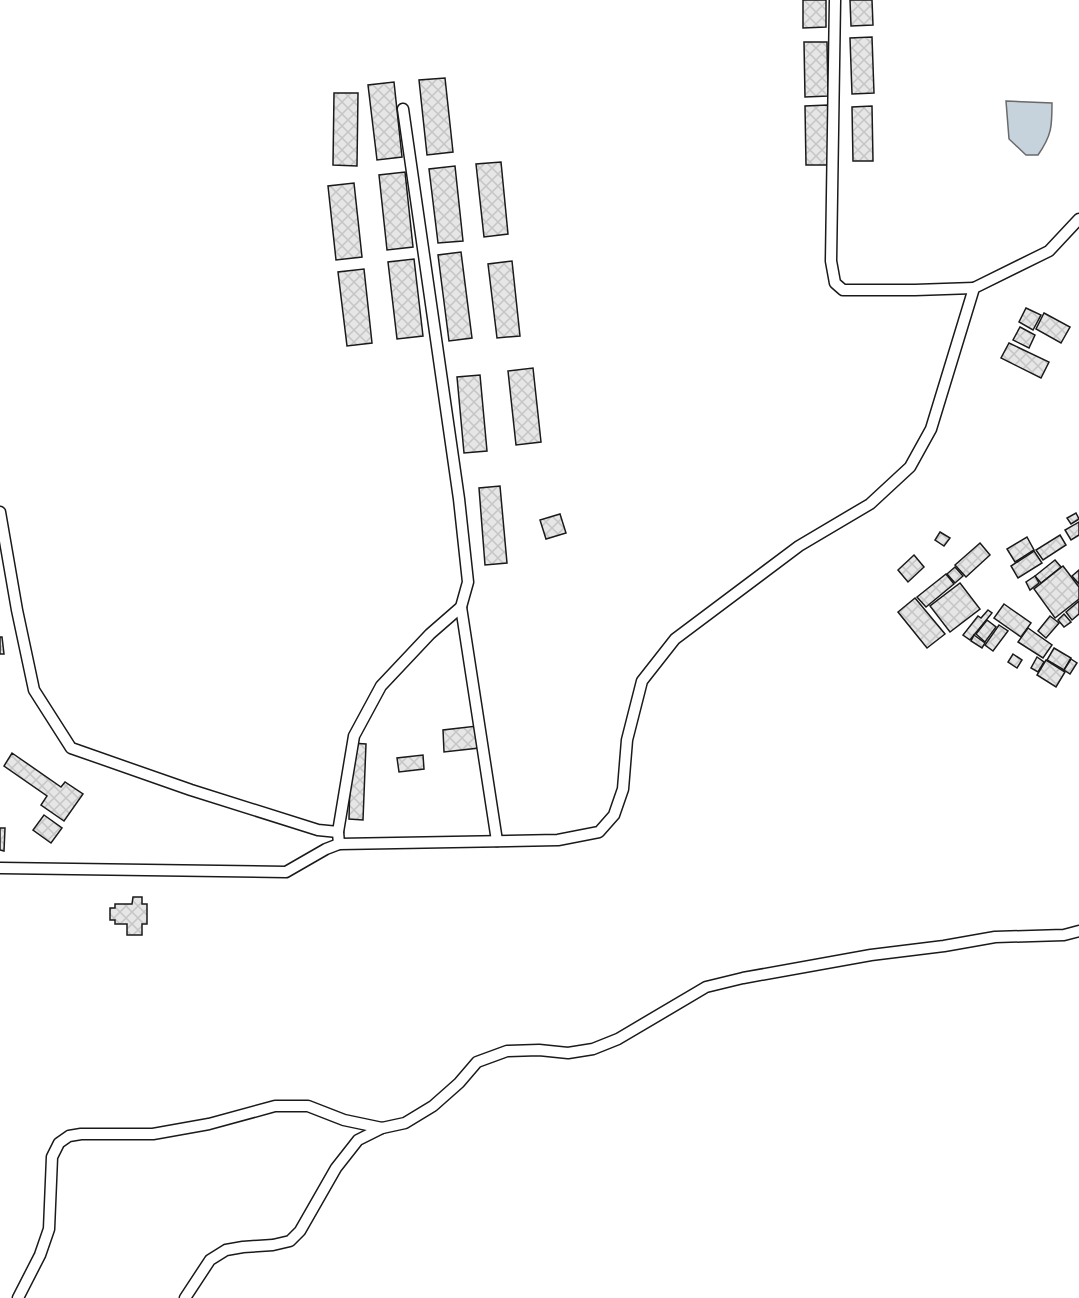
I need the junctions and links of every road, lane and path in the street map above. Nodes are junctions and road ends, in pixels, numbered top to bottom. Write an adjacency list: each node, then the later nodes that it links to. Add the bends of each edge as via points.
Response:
1 (836, 0): 4 (street, via 831,261 835,283 843,290)
2 (403, 109): 6 (street, via 459,499 468,582)
3 (1079, 219): 4 (street, via 1048,251)
4 (974, 288): 8 (street, via 931,429 910,467 870,504 799,546 675,639 642,681 627,740 623,789 614,815 599,832 558,840)
5 (0, 512): 7 (street, via 34,690 71,748)
6 (460, 607): 7 (street, via 381,686 354,736); 8 (street)
7 (338, 838): 8 (street); 9 (street, via 286,872)
8 (497, 841)
9 (0, 868)
10 (1079, 931): 11 (street, via 995,937 871,955 706,987 618,1039 593,1049 568,1053 507,1051 477,1062 433,1106 405,1123)
11 (382, 1128): 12 (street, via 344,1120 308,1106 275,1106 153,1134 69,1136 59,1143 52,1157 49,1229); 13 (street, via 358,1140 290,1241 226,1250 210,1260)
12 (18, 1298)
13 (185, 1298)

